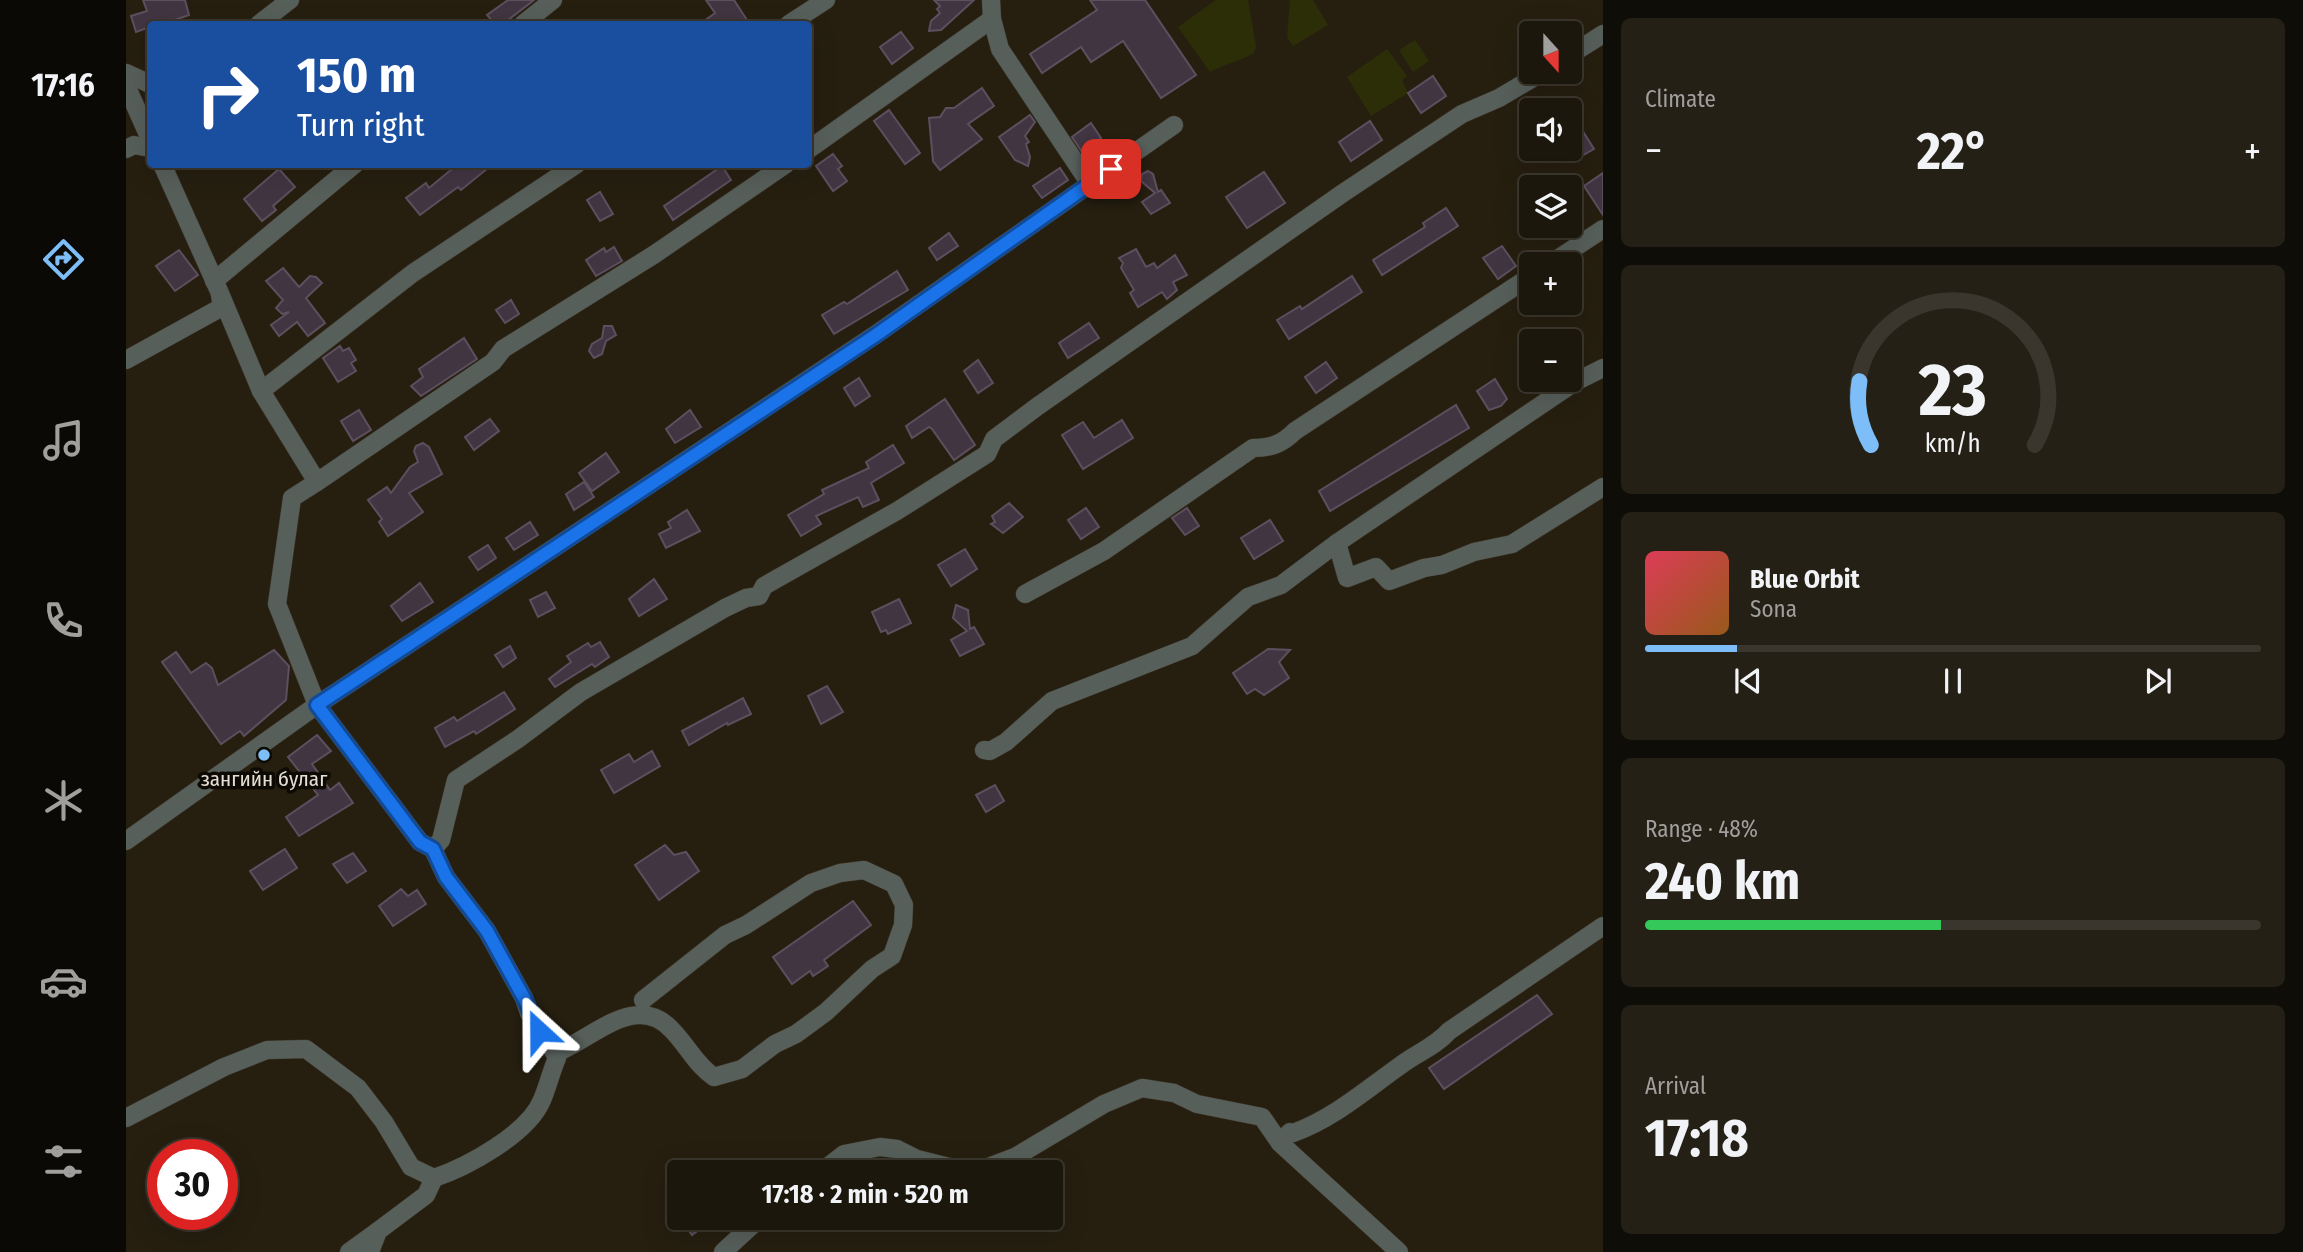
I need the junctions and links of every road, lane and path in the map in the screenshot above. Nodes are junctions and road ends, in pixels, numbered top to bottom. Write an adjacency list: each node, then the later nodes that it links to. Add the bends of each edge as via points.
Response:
1 (290, 0): 6 (street)
2 (553, 0): 7 (street)
3 (826, 0): 8 (street)
4 (991, 0): 5 (street)
5 (992, 19): 18 (street); 24 (street, via 1000,49)
6 (263, 21)
7 (527, 21)
8 (794, 21)
9 (1603, 34): 10 (street)
10 (1582, 47)
11 (126, 73): 12 (street)
12 (147, 83)
13 (1523, 84): 39 (street, via 1462,114 1343,193 1038,406 994,439 987,454 931,491 796,566 764,586 759,596 725,608 554,709 456,780 441,840)
14 (126, 85): 16 (street)
15 (1174, 125): 24 (street)
16 (147, 132)
17 (147, 147): 19 (street)
18 (812, 147)
19 (126, 149)
20 (164, 168): 28 (street)
21 (350, 168): 28 (street)
22 (571, 168): 31 (street, via 413,272)
23 (780, 168): 32 (street, via 655,254 503,349 493,362)
24 (1090, 184): 36 (street, via 876,335)
25 (1603, 229): 26 (street)
26 (1568, 252)
27 (1519, 284): 35 (street, via 1287,439 1271,448 1253,448 1104,551)
28 (217, 286): 29 (street, via 222,307); 31 (street)
29 (126, 360)
30 (1603, 368): 34 (street, via 1575,382)
31 (261, 391): 32 (street)
32 (317, 482): 36 (street, via 292,498 277,604)
33 (1603, 488): 34 (street, via 1512,544 1389,581 1376,567 1347,578)
34 (1337, 543): 37 (street, via 1281,585 1248,597 1192,646 1052,701 1006,742)
35 (1025, 594)
36 (317, 705): 38 (street); 39 (street, via 420,842)
37 (984, 750)
38 (126, 841)
39 (433, 849): 42 (street, via 446,877 487,931)
40 (1603, 926): 44 (street, via 1344,1107 1313,1126 1290,1132)
41 (643, 1000): 42 (street, via 725,935 811,883 864,870 899,890 903,925 892,956 827,1012 742,1069 714,1077 700,1068 665,1022 643,1014 605,1024)
42 (555, 1053): 48 (street, via 542,1102 523,1125 477,1160)
43 (126, 1118): 48 (street, via 267,1050 306,1049 358,1088 411,1167)
44 (1280, 1143): 47 (street, via 1262,1116 1142,1088 1104,1104); 54 (street)
45 (836, 1160): 46 (street, via 844,1154 880,1147)
46 (921, 1160)
47 (1007, 1160)
48 (434, 1178): 50 (street, via 426,1195)
49 (747, 1230): 53 (street)
50 (378, 1231): 51 (street); 52 (street)
51 (349, 1252)
52 (370, 1252)
53 (723, 1252)
54 (1399, 1252)

